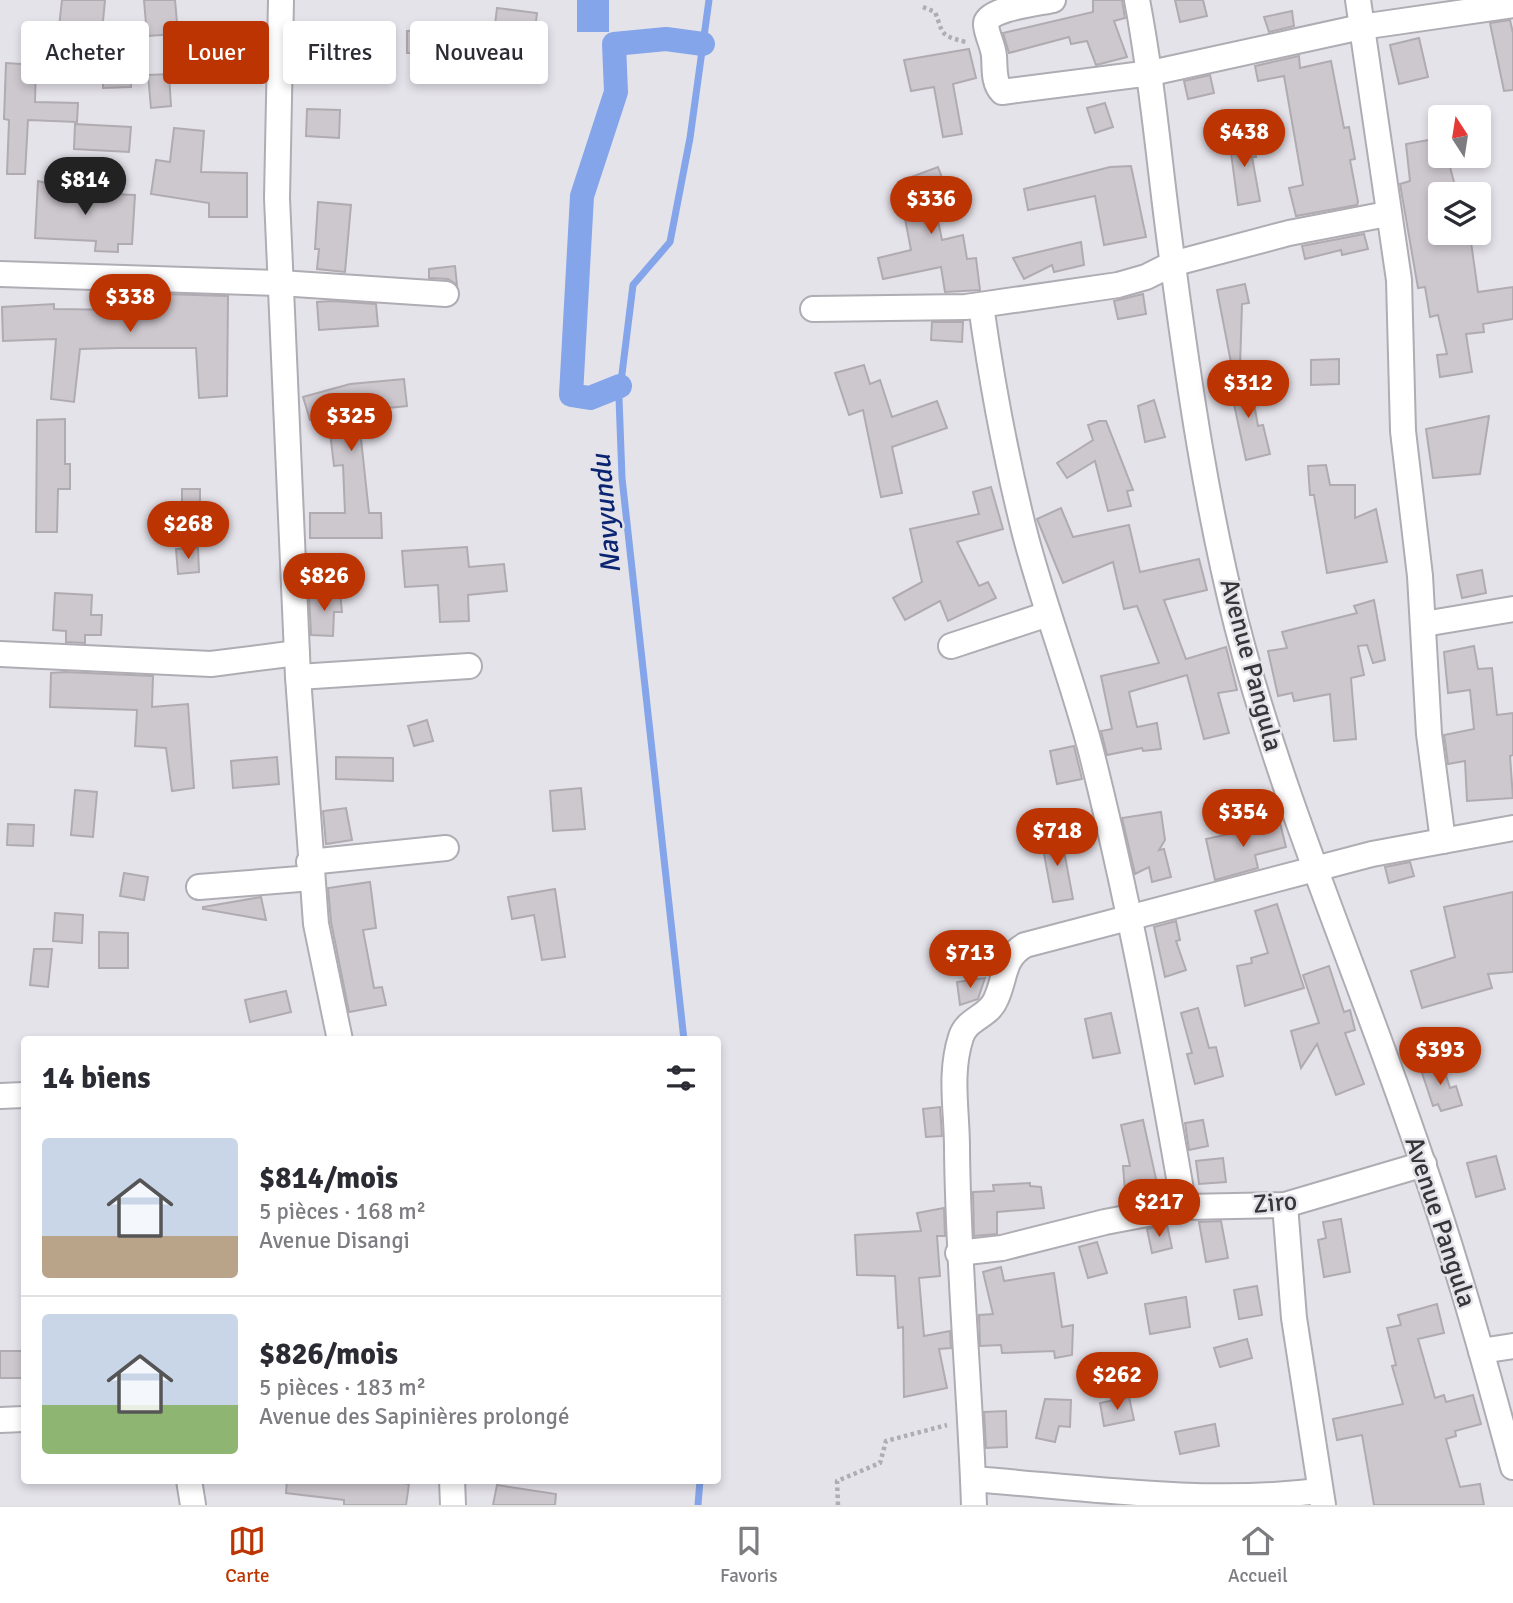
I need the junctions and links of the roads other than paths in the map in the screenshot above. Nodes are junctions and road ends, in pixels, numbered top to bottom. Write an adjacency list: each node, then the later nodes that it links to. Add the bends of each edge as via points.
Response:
1 (281, 0): 11 (street)
2 (1053, 0): 7 (street, via 990,15 985,24 993,43 997,85 1007,93)
3 (1137, 0): 7 (street, Avenue Pangula)
4 (1358, 0): 6 (street)
5 (1513, 5): 6 (street)
6 (1361, 27): 7 (street); 8 (street)
7 (1151, 73): 9 (street, Avenue Pangula)
8 (1387, 214): 9 (street, via 1289,233); 17 (street, via 1399,280 1403,431)
9 (1172, 264): 13 (street, via 1118,285); 25 (street, Avenue Pangula, via 1205,475 1237,624)
10 (0, 274): 11 (street)
11 (280, 283): 12 (street); 20 (street)
12 (446, 294)
13 (981, 306): 14 (street); 16 (street, via 996,407)
14 (813, 309)
15 (1513, 609): 17 (street)
16 (1048, 614): 18 (street); 28 (street, via 1081,716)
17 (1424, 624): 23 (street, via 1429,734)
18 (951, 646)
19 (0, 654): 20 (street)
20 (298, 665): 21 (street); 26 (street)
21 (469, 666)
22 (1513, 828): 23 (street)
23 (1443, 841): 25 (street)
24 (446, 848): 26 (street)
25 (1313, 869): 28 (street); 32 (street, Avenue Pangula)
26 (310, 870): 27 (street); 29 (street)
27 (199, 887)
28 (1130, 915): 34 (street); 35 (street, via 1019,948 1009,958 992,1006 965,1028 953,1070)
29 (339, 1036)
30 (0, 1096): 31 (street)
31 (21, 1096)
32 (1424, 1164): 33 (street, Ziro); 37 (street, Avenue Pangula)
33 (1285, 1205): 34 (street, Ziro); 44 (street, via 1290,1286)
34 (1184, 1207): 35 (street, Ziro, via 1002,1248)
35 (958, 1253): 41 (street)
36 (1513, 1346): 37 (street)
37 (1481, 1351): 40 (street, Avenue Pangula)
38 (21, 1419): 39 (street)
39 (0, 1420)
40 (1513, 1467)
41 (973, 1479): 44 (street, via 1193,1496); 47 (street)
42 (190, 1484): 45 (street)
43 (452, 1484): 46 (street)
44 (1321, 1498)
45 (193, 1505)
46 (453, 1505)
47 (974, 1505)

